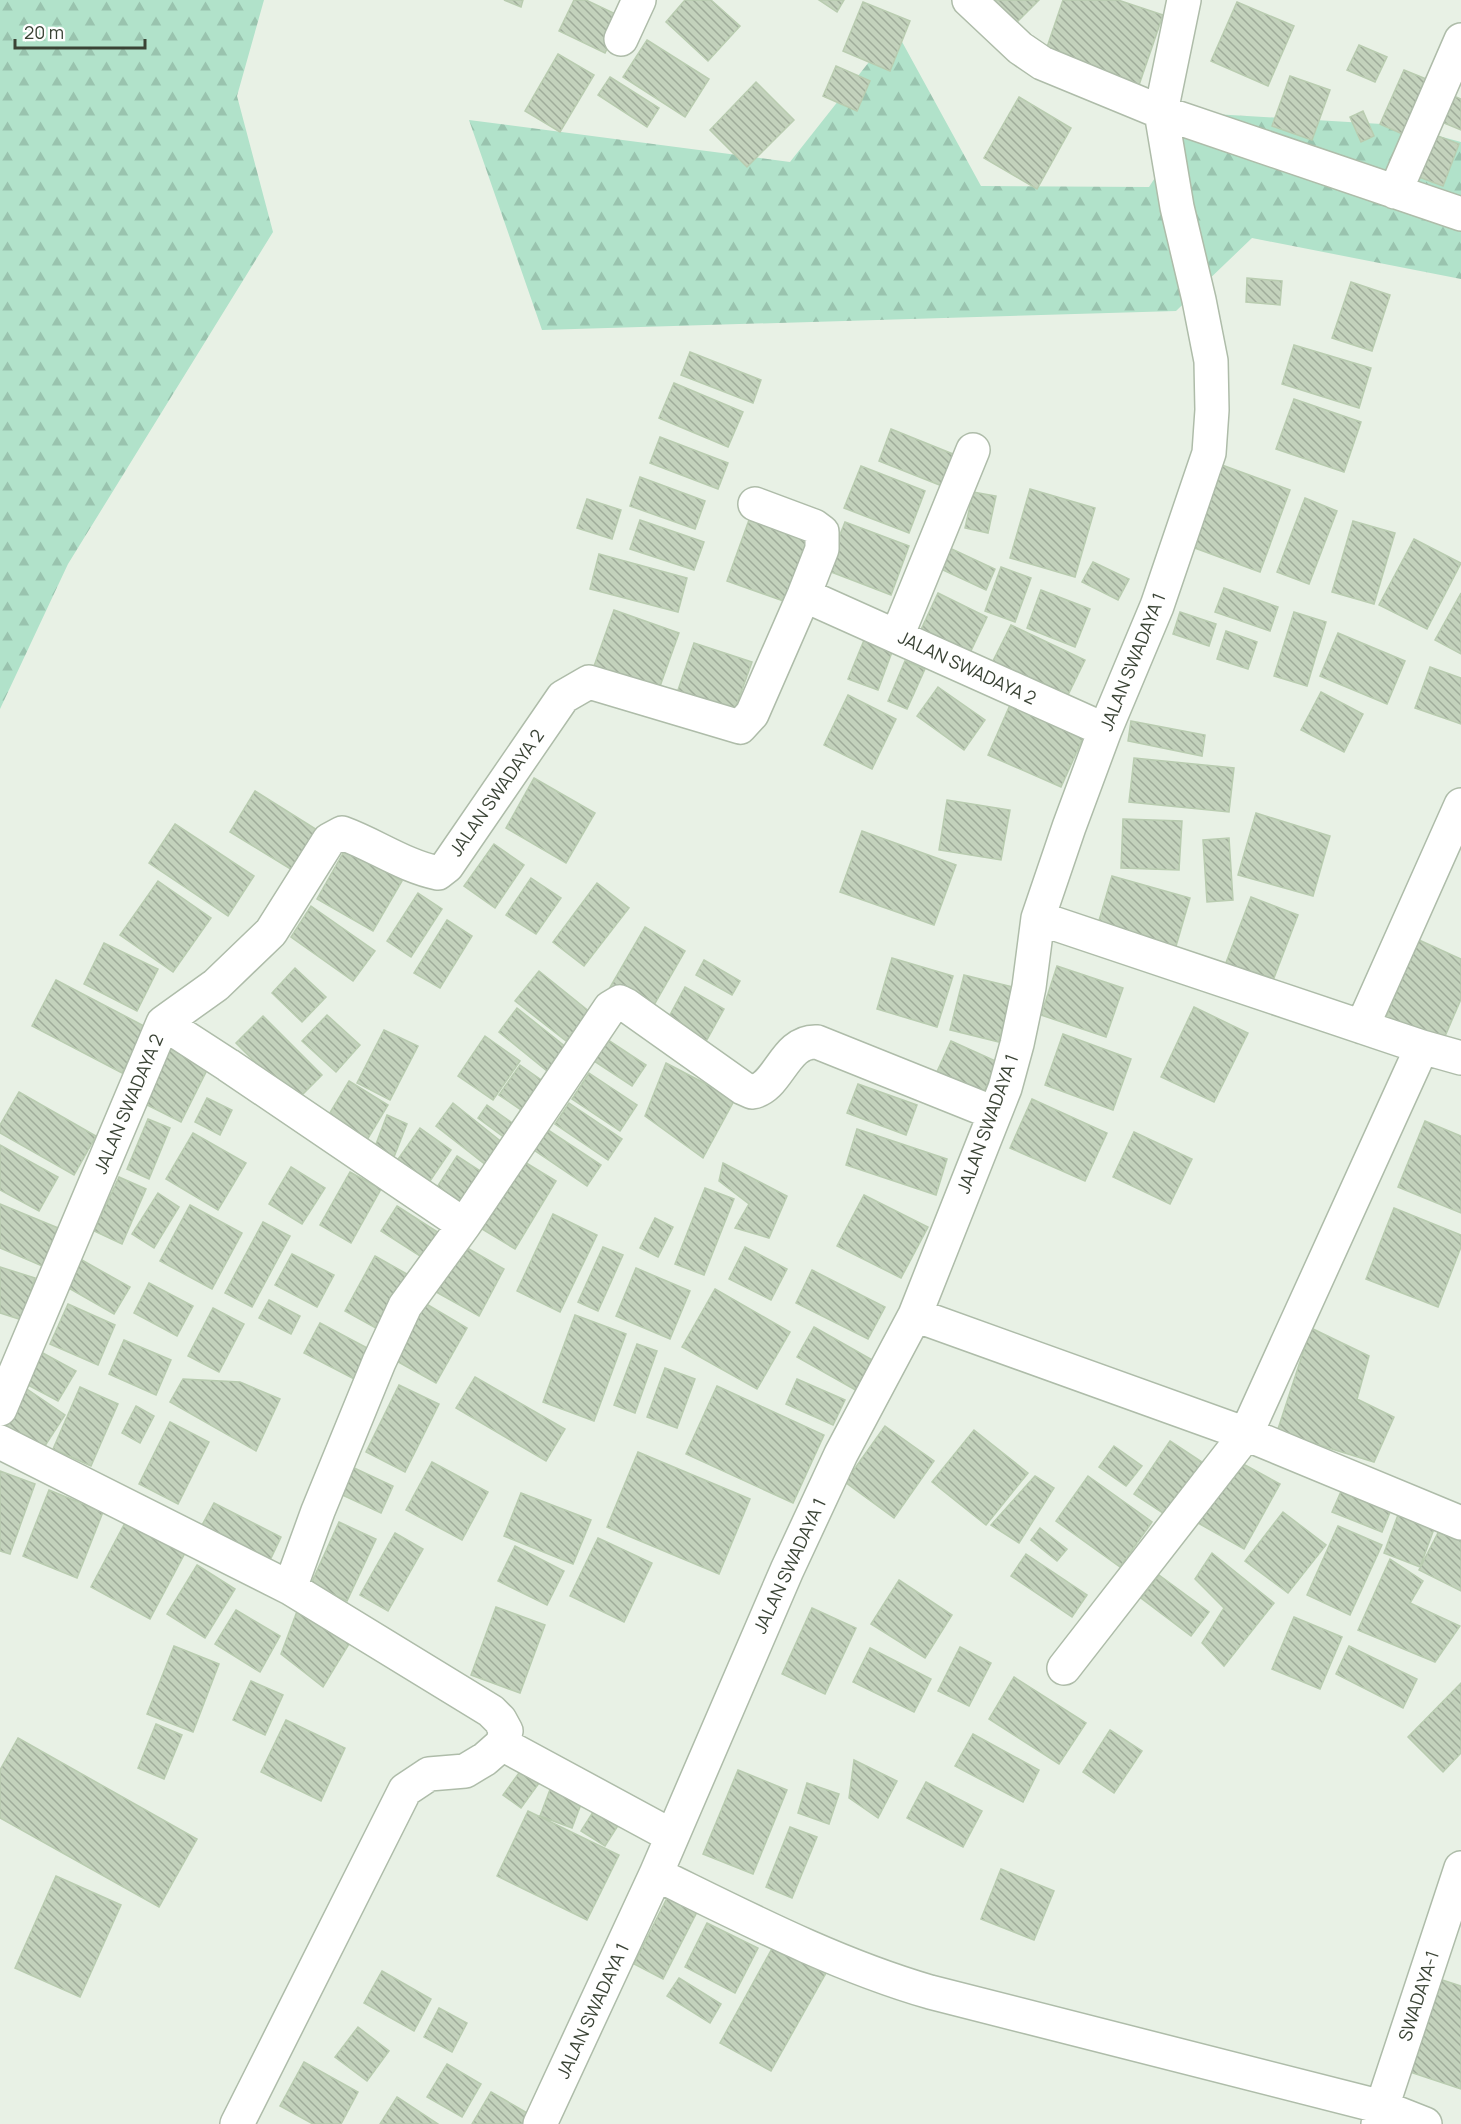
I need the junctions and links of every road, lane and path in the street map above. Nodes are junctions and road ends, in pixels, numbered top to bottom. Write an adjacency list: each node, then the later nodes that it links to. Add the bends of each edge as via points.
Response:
1 (639, 0): 4 (street)
2 (969, 0): 6 (street, via 1020,48 1042,63)
3 (1184, 0): 6 (street, JALAN SWADAYA 1)
4 (621, 39)
5 (1461, 40): 7 (street)
6 (1161, 112): 7 (street); 13 (street, JALAN SWADAYA 1, via 1211,362 1209,453 1156,606)
7 (1395, 192): 8 (street)
8 (1461, 214)
9 (973, 450): 12 (street)
10 (755, 504): 11 (street, via 822,532 822,549)
11 (804, 595): 12 (street, JALAN SWADAYA 2); 16 (street, JALAN SWADAYA 2, via 752,714 740,727 589,682 563,697 447,866 438,873 417,868 342,833 329,840 271,932 216,985)
12 (897, 636): 13 (street, JALAN SWADAYA 2)
13 (1105, 730): 15 (street, JALAN SWADAYA 1)
14 (1461, 805): 17 (street)
15 (1038, 918): 17 (street); 20 (street, JALAN SWADAYA 1, via 1017,1044)
16 (163, 1023): 21 (street); 23 (street, JALAN SWADAYA 2)
17 (1362, 1027): 18 (street)
18 (1422, 1047): 19 (street); 24 (street)
19 (1461, 1059)
20 (994, 1113): 21 (street, via 817,1042 800,1046 763,1088 752,1092 620,1002 610,1008); 22 (street, JALAN SWADAYA 1)
21 (464, 1225): 27 (street, via 405,1306 318,1511)
22 (915, 1315): 24 (street); 30 (street, JALAN SWADAYA 1, via 841,1454)
23 (0, 1409)
24 (1246, 1434): 26 (street); 28 (street)
25 (0, 1442): 27 (street)
26 (1461, 1523)
27 (290, 1588): 29 (street, via 491,1711 506,1731)
28 (1064, 1668)
29 (502, 1744): 30 (street); 34 (street, via 465,1771 429,1774 405,1790)
30 (672, 1836): 32 (street, JALAN SWADAYA 1)
31 (1461, 1868): 33 (street, SWADAYA-1)
32 (656, 1874): 33 (street, via 771,1931 892,1981); 35 (street, JALAN SWADAYA 1)
33 (1380, 2115): 36 (street)
34 (237, 2124)
35 (540, 2124)
36 (1425, 2124)

